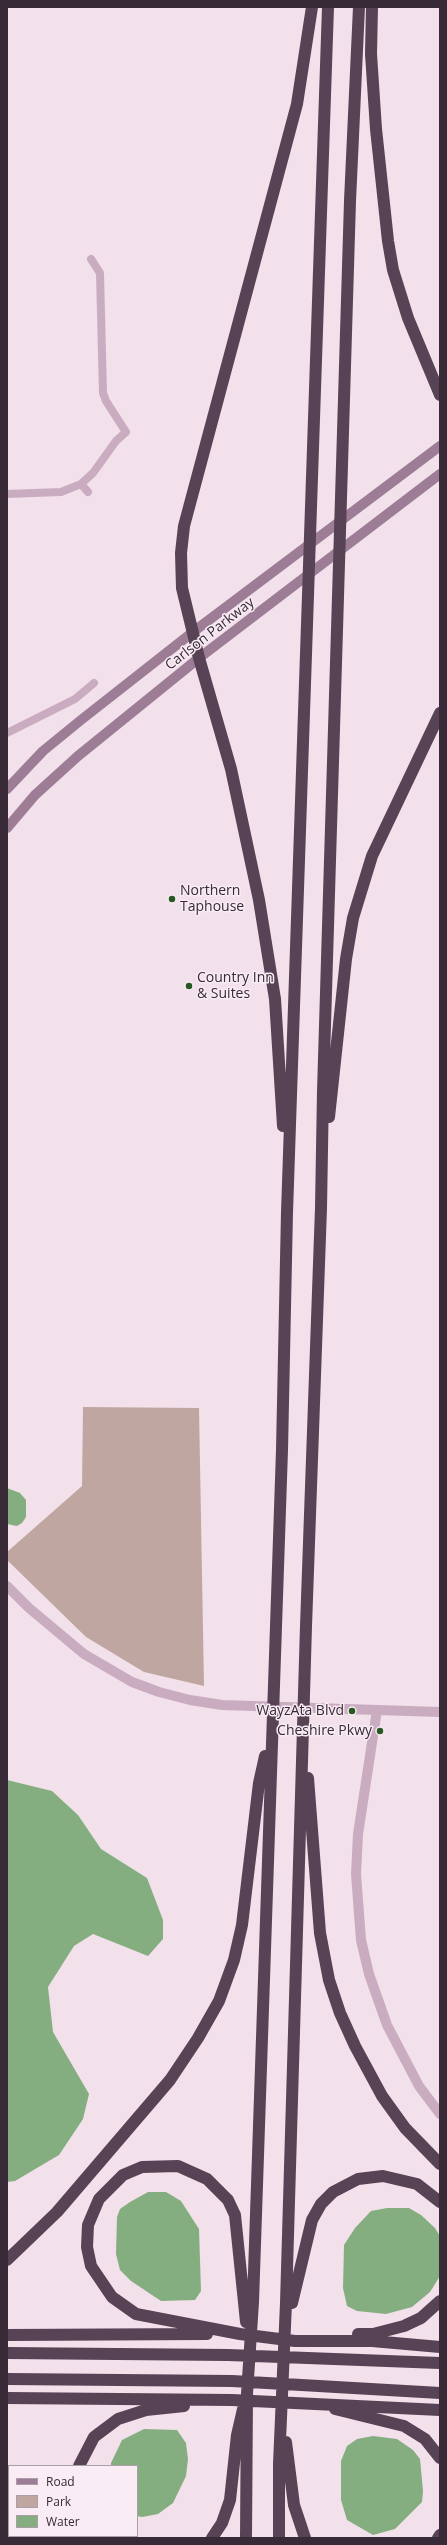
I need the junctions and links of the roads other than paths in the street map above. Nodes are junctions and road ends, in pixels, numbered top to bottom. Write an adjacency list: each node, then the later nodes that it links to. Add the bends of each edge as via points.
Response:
1 (312, 7): 12 (highway, via 297,104 182,538 182,588)
2 (328, 7): 20 (highway)
3 (359, 7): 19 (highway, via 350,209)
4 (372, 7): 6 (highway, via 371,54 376,129 393,270 408,318)
5 (92, 259): 9 (street, via 100,273 103,393 126,432 116,441 93,474)
6 (440, 395)
7 (440, 446): 12 (main road, Carlson Parkway)
8 (440, 474): 13 (main road, Carlson Parkway)
9 (81, 484): 10 (street); 11 (street, via 61,492)
10 (88, 492)
11 (7, 494)
12 (193, 632): 13 (highway); 17 (main road, Carlson Parkway, via 43,751)
13 (200, 658): 18 (main road, Carlson Parkway, via 56,774); 20 (highway, via 241,809 273,978 283,1110)
14 (94, 682): 16 (street, via 75,699)
15 (440, 713): 19 (highway, via 372,856 353,918 340,1013)
16 (7, 733)
17 (7, 789)
18 (7, 828)
19 (321, 1208): 24 (highway)
20 (287, 1212): 25 (highway, via 282,1450)
21 (7, 1586): 22 (street, via 84,1654 132,1682 190,1700 250,1706)
22 (377, 1710): 23 (street); 26 (street, via 358,1834 356,1881 361,1940 376,1999 390,2032 419,2086)
23 (440, 1712)
24 (304, 1724): 27 (highway, via 317,1908 329,1980 354,2046 382,2096 405,2128); 32 (highway)
25 (271, 1736): 29 (highway, via 258,1783 242,1925 234,1960 219,2001 170,2080 57,2212); 31 (highway)
26 (440, 2114)
27 (440, 2164)
28 (440, 2202): 32 (highway, via 417,2184 384,2176 358,2179 333,2192 321,2204 312,2220)
29 (7, 2260)
30 (440, 2301): 35 (highway, via 421,2318 404,2326 373,2334 294,2334)
31 (248, 2302): 34 (highway); 34 (highway, via 235,2215 228,2200 207,2179 178,2166 142,2167 123,2175 98,2199 90,2216 87,2247 94,2271 112,2297 128,2310 146,2317)
32 (289, 2303): 46 (highway, via 282,2398)
33 (7, 2335): 34 (highway)
34 (244, 2336): 35 (highway); 45 (highway, via 247,2394)
35 (272, 2337): 36 (highway, via 294,2341 372,2341)
36 (440, 2347)
37 (7, 2353): 38 (highway, via 228,2355)
38 (440, 2363)
39 (7, 2380): 40 (highway, via 232,2381)
40 (440, 2393)
41 (7, 2398): 42 (highway)
42 (232, 2400): 43 (highway); 48 (highway, via 155,2409 118,2419 94,2437)
43 (320, 2404): 44 (highway); 47 (highway, via 346,2414 404,2426 425,2439)
44 (440, 2410)
45 (242, 2435): 50 (highway, via 230,2500 222,2523); 51 (highway)
46 (283, 2437): 52 (highway); 53 (highway, via 294,2505)
47 (440, 2458)
48 (80, 2465)
49 (440, 2535): 54 (highway)
50 (212, 2538)
51 (246, 2538)
52 (278, 2538)
53 (305, 2538)
54 (438, 2538)

